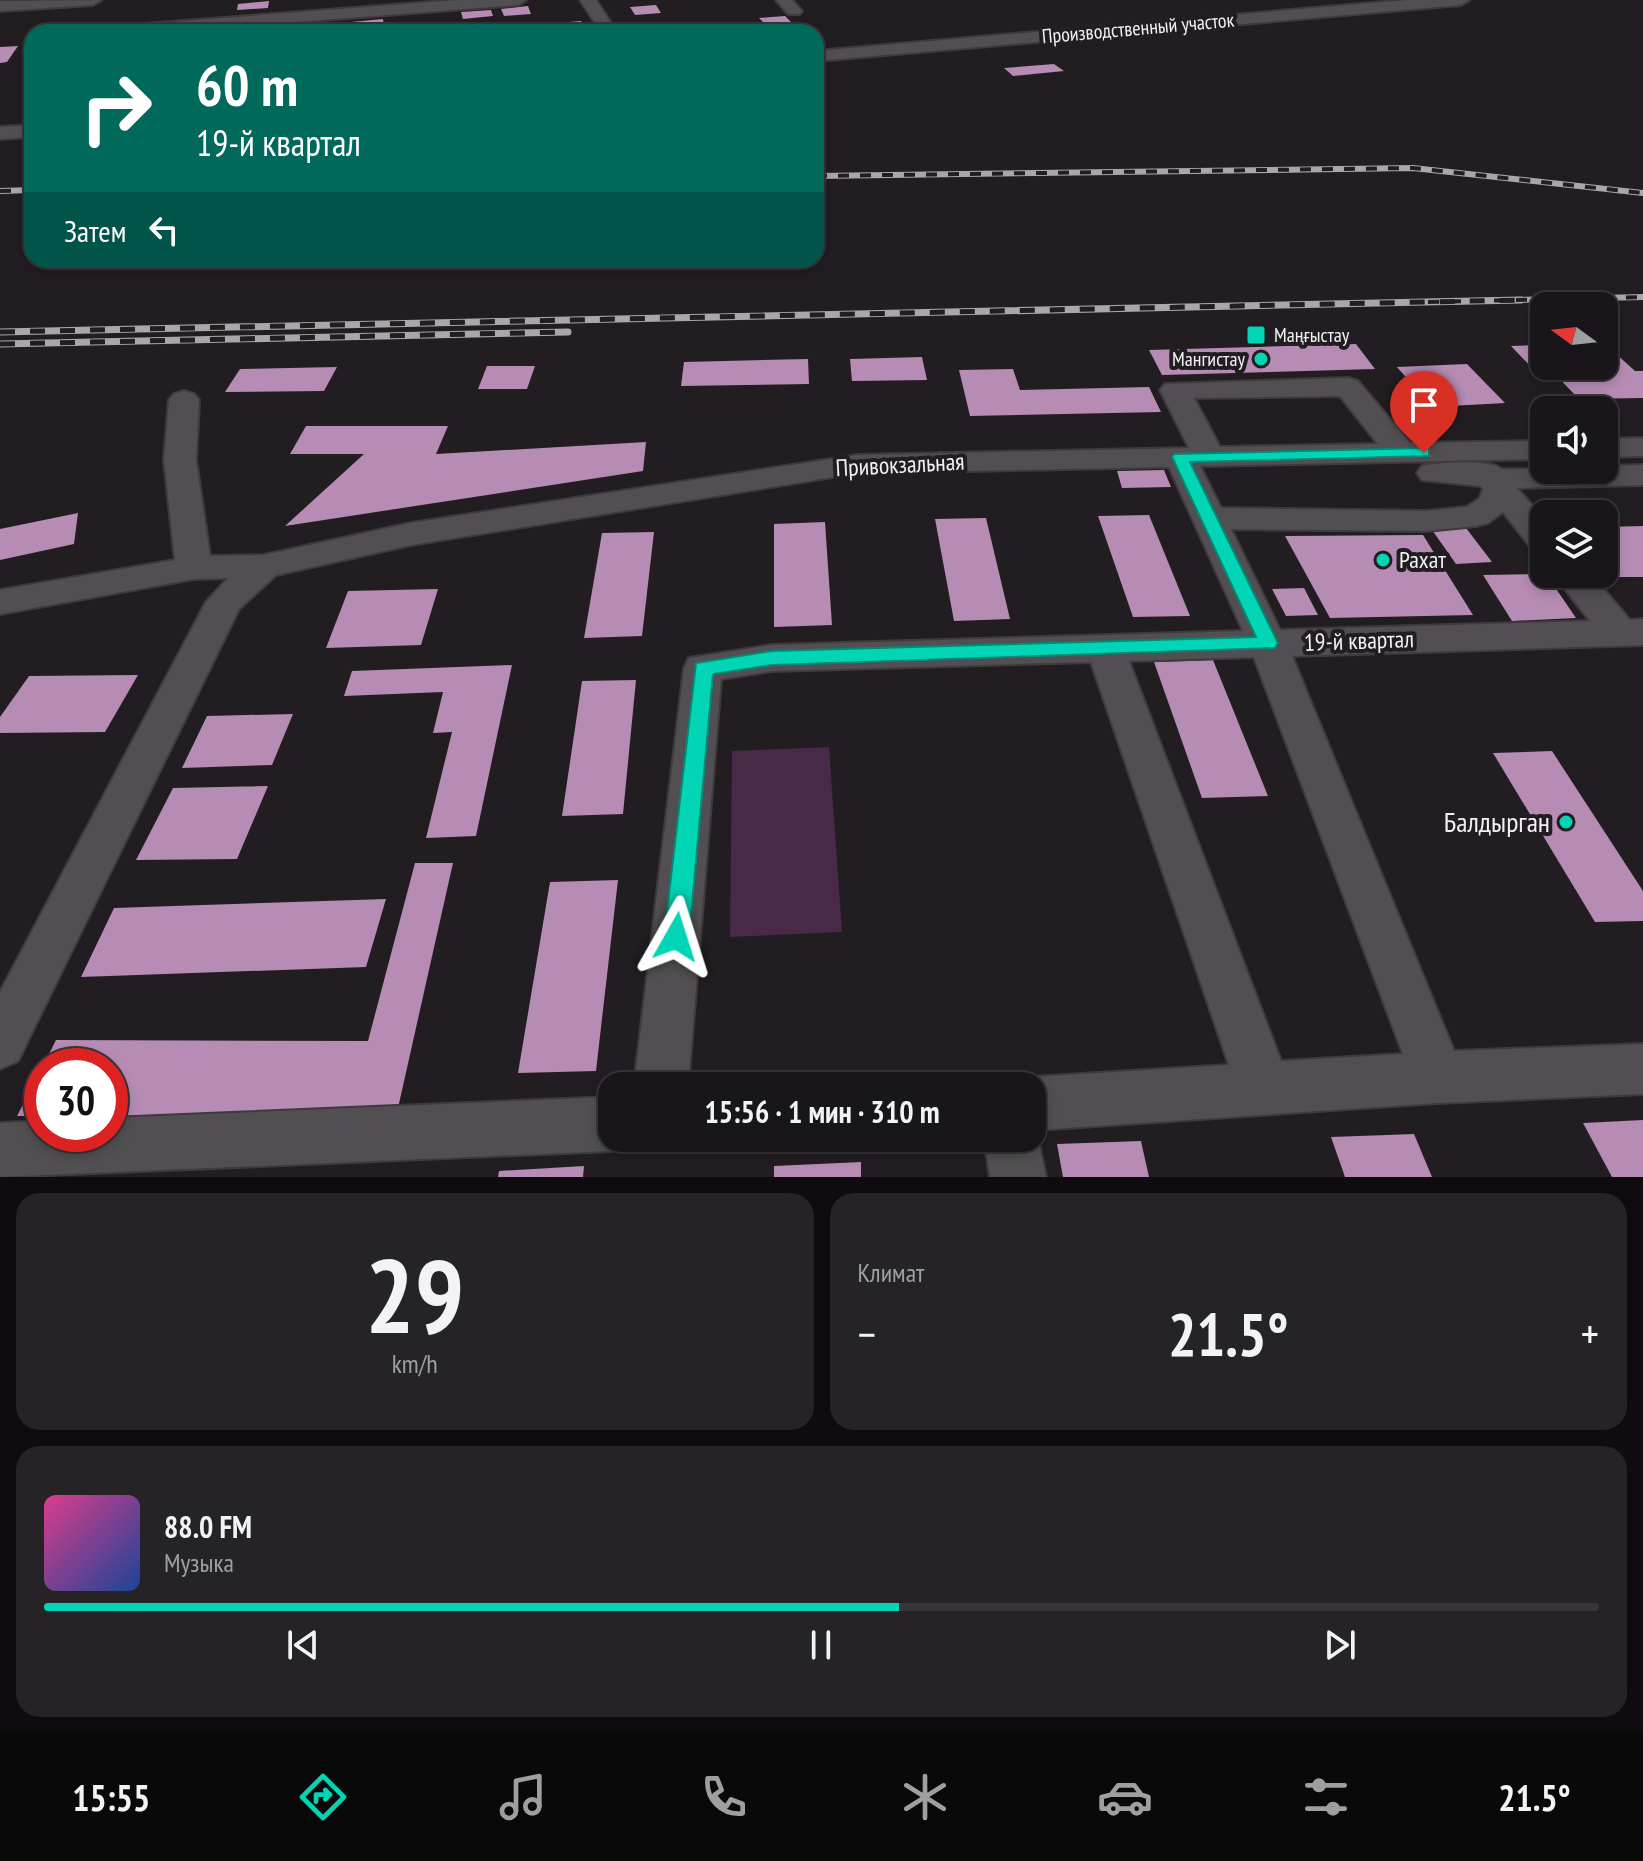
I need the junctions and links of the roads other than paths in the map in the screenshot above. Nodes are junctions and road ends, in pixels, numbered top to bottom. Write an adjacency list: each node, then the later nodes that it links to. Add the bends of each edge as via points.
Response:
1 (93, 0): 6 (street)
2 (107, 0): 7 (street)
3 (518, 0): 8 (street)
4 (588, 0): 9 (street)
5 (1461, 0): 10 (street, Производственный участок)
6 (0, 6)
7 (92, 24)
8 (208, 24)
9 (604, 24)
10 (824, 55)
11 (184, 400): 22 (street, via 180,460)
12 (1643, 447): 13 (street)
13 (1618, 448)
14 (1530, 450): 15 (street, Привокзальная)
15 (1470, 452): 16 (street, Привокзальная); 19 (street)
16 (1401, 453): 18 (street, Привокзальная); 18 (street, via 1348,387 1175,390)
17 (1643, 475): 19 (street)
18 (1197, 478): 19 (street, via 1436,473 1472,474); 19 (street, via 1426,521 1476,516 1494,503); 21 (street, Привокзальная, via 858,464 411,534); 26 (street)
19 (1496, 483): 20 (street)
20 (1530, 524)
21 (264, 566): 22 (street, Привокзальная); 28 (street, via 224,602)
22 (194, 568): 24 (street, Привокзальная)
23 (1585, 588): 25 (street)
24 (0, 602)
25 (1631, 632): 26 (street, 19-й квартал)
26 (1268, 643): 27 (street, 19-й квартал); 31 (street)
27 (1105, 648): 30 (street, 19-й квартал, via 772,658 703,668); 32 (street, via 1250,1044)
28 (0, 1044)
29 (1643, 1069): 31 (street)
30 (662, 1072)
31 (1438, 1077): 32 (street)
32 (1261, 1089): 33 (street)
33 (1046, 1103)
34 (598, 1125): 35 (street)
35 (0, 1151)
36 (1014, 1152): 37 (street)
37 (1018, 1177)

